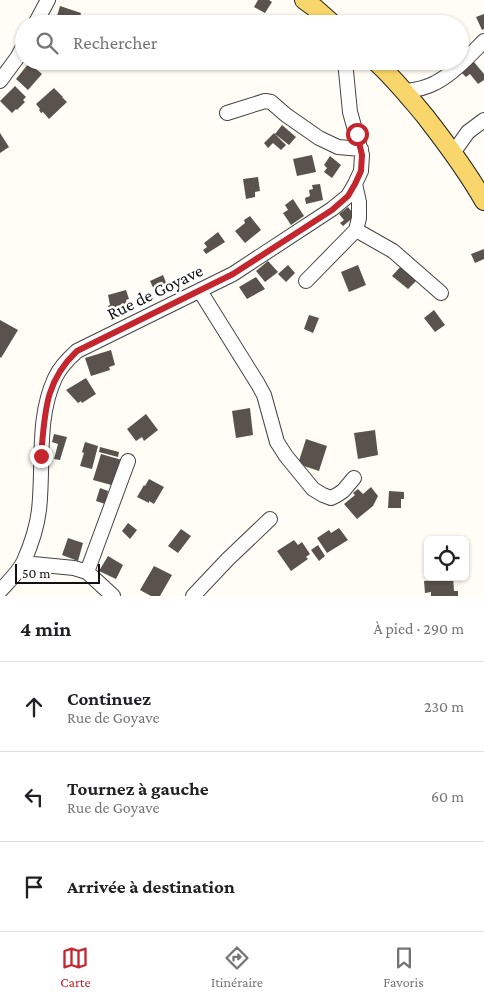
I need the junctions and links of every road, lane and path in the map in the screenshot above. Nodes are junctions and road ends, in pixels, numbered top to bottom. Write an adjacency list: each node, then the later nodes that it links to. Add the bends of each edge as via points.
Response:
1 (48, 0): 3 (street)
2 (304, 0): 4 (main road)
3 (40, 15)
4 (323, 15)
5 (484, 41): 6 (street)
6 (469, 55)
7 (15, 61): 11 (street)
8 (346, 70): 15 (street, Rue de Goyave, via 350,112)
9 (384, 70): 12 (main road)
10 (453, 70): 12 (street, via 436,83)
11 (0, 81)
12 (405, 92): 16 (main road)
13 (227, 113): 15 (street, via 271,102 319,138 338,147)
14 (484, 120): 16 (street, via 468,132)
15 (361, 149): 17 (street, Rue de Goyave, via 361,171)
16 (453, 153): 18 (main road)
17 (355, 184): 19 (street, via 359,202); 21 (street, Rue de Goyave, via 348,196 332,210 233,274)
18 (484, 201)
19 (356, 230): 20 (street); 22 (street, via 394,251)
20 (306, 281)
21 (200, 291): 24 (street, via 258,384 277,442 313,490 331,498 344,491); 26 (street, Rue de Goyave, via 77,351 56,376 44,424 39,510)
22 (441, 293)
23 (128, 462): 27 (street)
24 (354, 478)
25 (270, 519): 30 (street)
26 (23, 563): 27 (street); 28 (street, Rue de Goyave)
27 (87, 572): 29 (street)
28 (0, 591)
29 (113, 596)
30 (193, 596)

